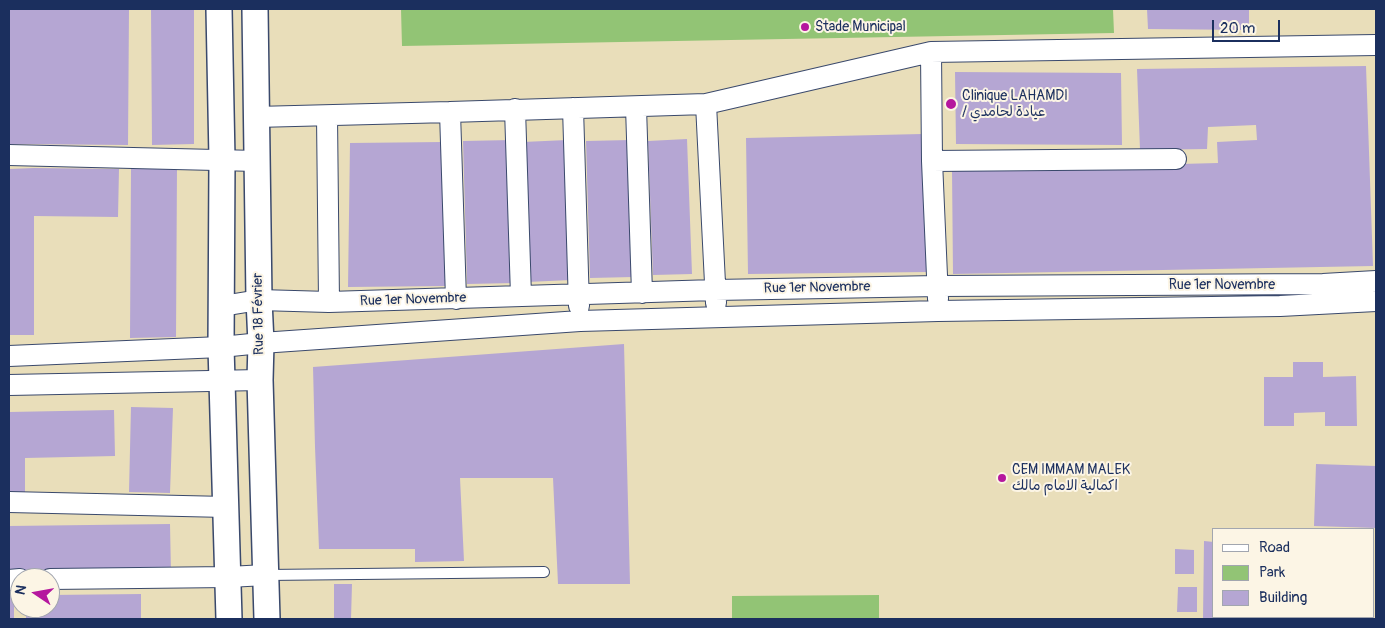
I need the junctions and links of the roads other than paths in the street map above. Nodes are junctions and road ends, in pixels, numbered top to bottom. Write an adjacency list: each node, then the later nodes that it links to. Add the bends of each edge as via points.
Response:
1 (219, 9): 14 (street)
2 (256, 9): 11 (street, Rue 18 Février)
3 (1376, 45): 4 (street)
4 (931, 52): 5 (street); 16 (street)
5 (706, 104): 6 (street); 20 (street)
6 (636, 107): 7 (street); 21 (street)
7 (573, 108): 8 (street); 22 (street)
8 (515, 109): 9 (street); 23 (street)
9 (450, 112): 10 (street); 24 (street)
10 (327, 116): 11 (street); 27 (street)
11 (256, 117): 15 (street, Rue 18 Février)
12 (9, 155): 14 (street)
13 (1176, 159): 16 (street)
14 (222, 160): 15 (street); 28 (street)
15 (257, 161): 25 (street, Rue 18 Février)
16 (932, 161): 18 (street)
17 (1376, 281): 18 (street, Rue 1er Novembre)
18 (938, 286): 19 (street, Rue 1er Novembre); 29 (street)
19 (827, 288): 20 (street, Rue 1er Novembre); 30 (street)
20 (715, 290): 21 (street, Rue 1er Novembre); 31 (street)
21 (642, 293): 22 (street, Rue 1er Novembre)
22 (578, 294): 23 (street, Rue 1er Novembre); 32 (street)
23 (521, 296): 24 (street, Rue 1er Novembre)
24 (456, 299): 27 (street, Rue 1er Novembre)
25 (259, 300): 27 (street, Rue 1er Novembre); 28 (street, Rue 1er Novembre); 33 (street, Rue 18 Février)
26 (1376, 301): 29 (street, Rue 1er Novembre, via 1280,306)
27 (329, 302)
28 (222, 306): 34 (street)
29 (938, 311): 30 (street, Rue 1er Novembre)
30 (829, 314): 31 (street, Rue 1er Novembre)
31 (717, 317): 32 (street, Rue 1er Novembre)
32 (580, 321): 33 (street, Rue 1er Novembre)
33 (261, 343): 34 (street, Rue 1er Novembre); 37 (street, Rue 18 Février)
34 (221, 347): 35 (street); 36 (street)
35 (9, 356)
36 (223, 380): 37 (street); 38 (street); 40 (street)
37 (260, 380): 42 (street, Rue 18 Février)
38 (9, 385)
39 (9, 502): 40 (street)
40 (226, 507): 43 (street)
41 (544, 572): 42 (lane)
42 (266, 575): 43 (street); 46 (street, Rue 18 Février)
43 (228, 577): 44 (street); 45 (street)
44 (60, 579)
45 (229, 619)
46 (267, 619)

